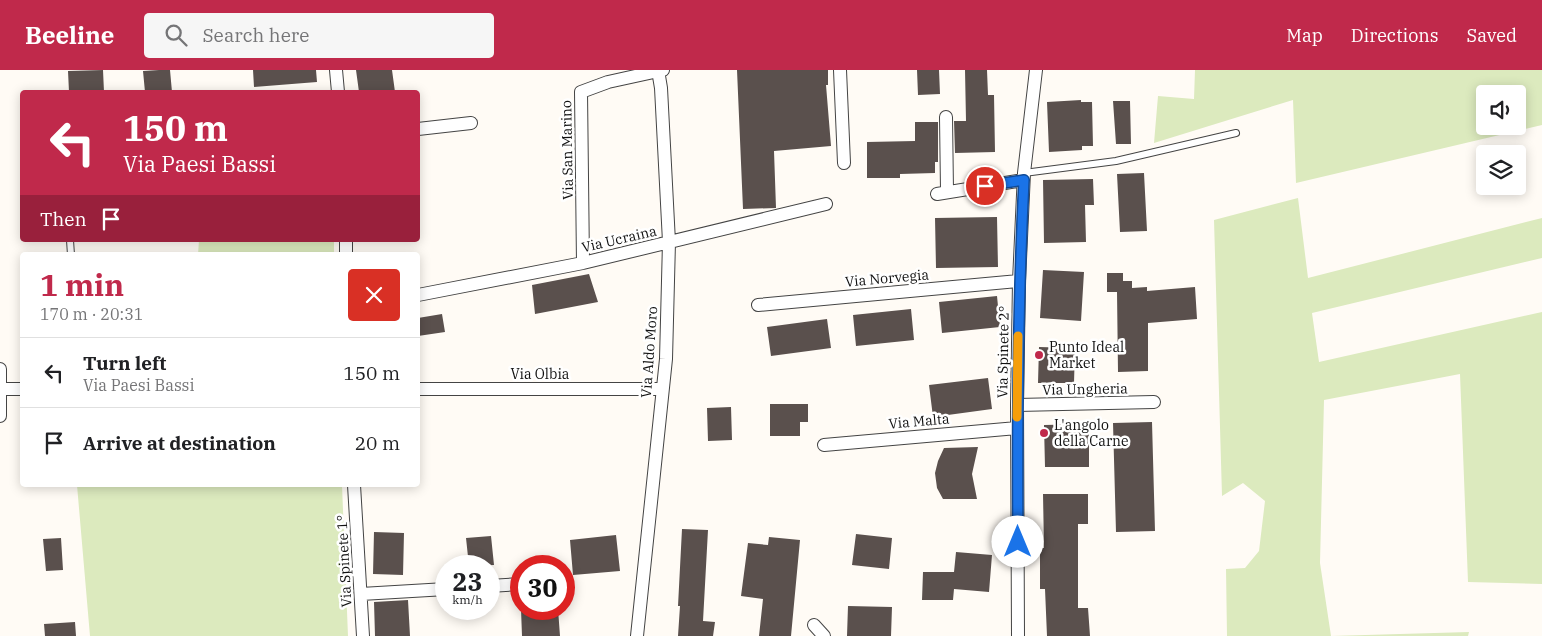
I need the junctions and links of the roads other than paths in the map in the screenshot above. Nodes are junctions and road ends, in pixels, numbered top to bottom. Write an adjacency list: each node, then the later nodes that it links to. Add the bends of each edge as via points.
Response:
1 (336, 70): 5 (street)
2 (660, 70): 13 (street, Via Aldo Moro); 14 (street, Via San Marino, via 581,92)
3 (840, 70): 10 (street)
4 (1036, 70): 11 (street, Via Spinete 2°)
5 (338, 90)
6 (946, 118): 11 (street, via 942,193)
7 (471, 123): 8 (street)
8 (420, 129)
9 (1236, 133): 11 (lane, via 1116,161)
10 (844, 163)
11 (1024, 176): 15 (street, Via Spinete 2°)
12 (826, 204): 13 (street, Via Ucraina)
13 (669, 242): 14 (street, Via Ucraina); 19 (street, Via Aldo Moro, via 666,359)
14 (583, 263): 16 (street, Via Ucraina)
15 (1019, 281): 17 (street, Via Norvegia); 24 (street, Via Spinete 2°)
16 (420, 295)
17 (758, 305)
18 (0, 369): 20 (street)
19 (662, 388): 22 (street, Via Olbia); 33 (street, Via Aldo Moro)
20 (0, 389): 21 (street); 25 (street)
21 (20, 389)
22 (420, 389)
23 (1154, 402): 24 (street, Via Ungheria)
24 (1017, 405): 26 (street, Via Spinete 2°)
25 (0, 416)
26 (1017, 428): 27 (street, Via Malta); 35 (street, Via Spinete 2°)
27 (824, 445)
28 (354, 487): 30 (street, Via Spinete 1°)
29 (435, 590): 30 (street)
30 (361, 594): 32 (street, Via Spinete 1°)
31 (814, 625): 34 (street)
32 (363, 636)
33 (637, 636)
34 (824, 636)
35 (1018, 636)

